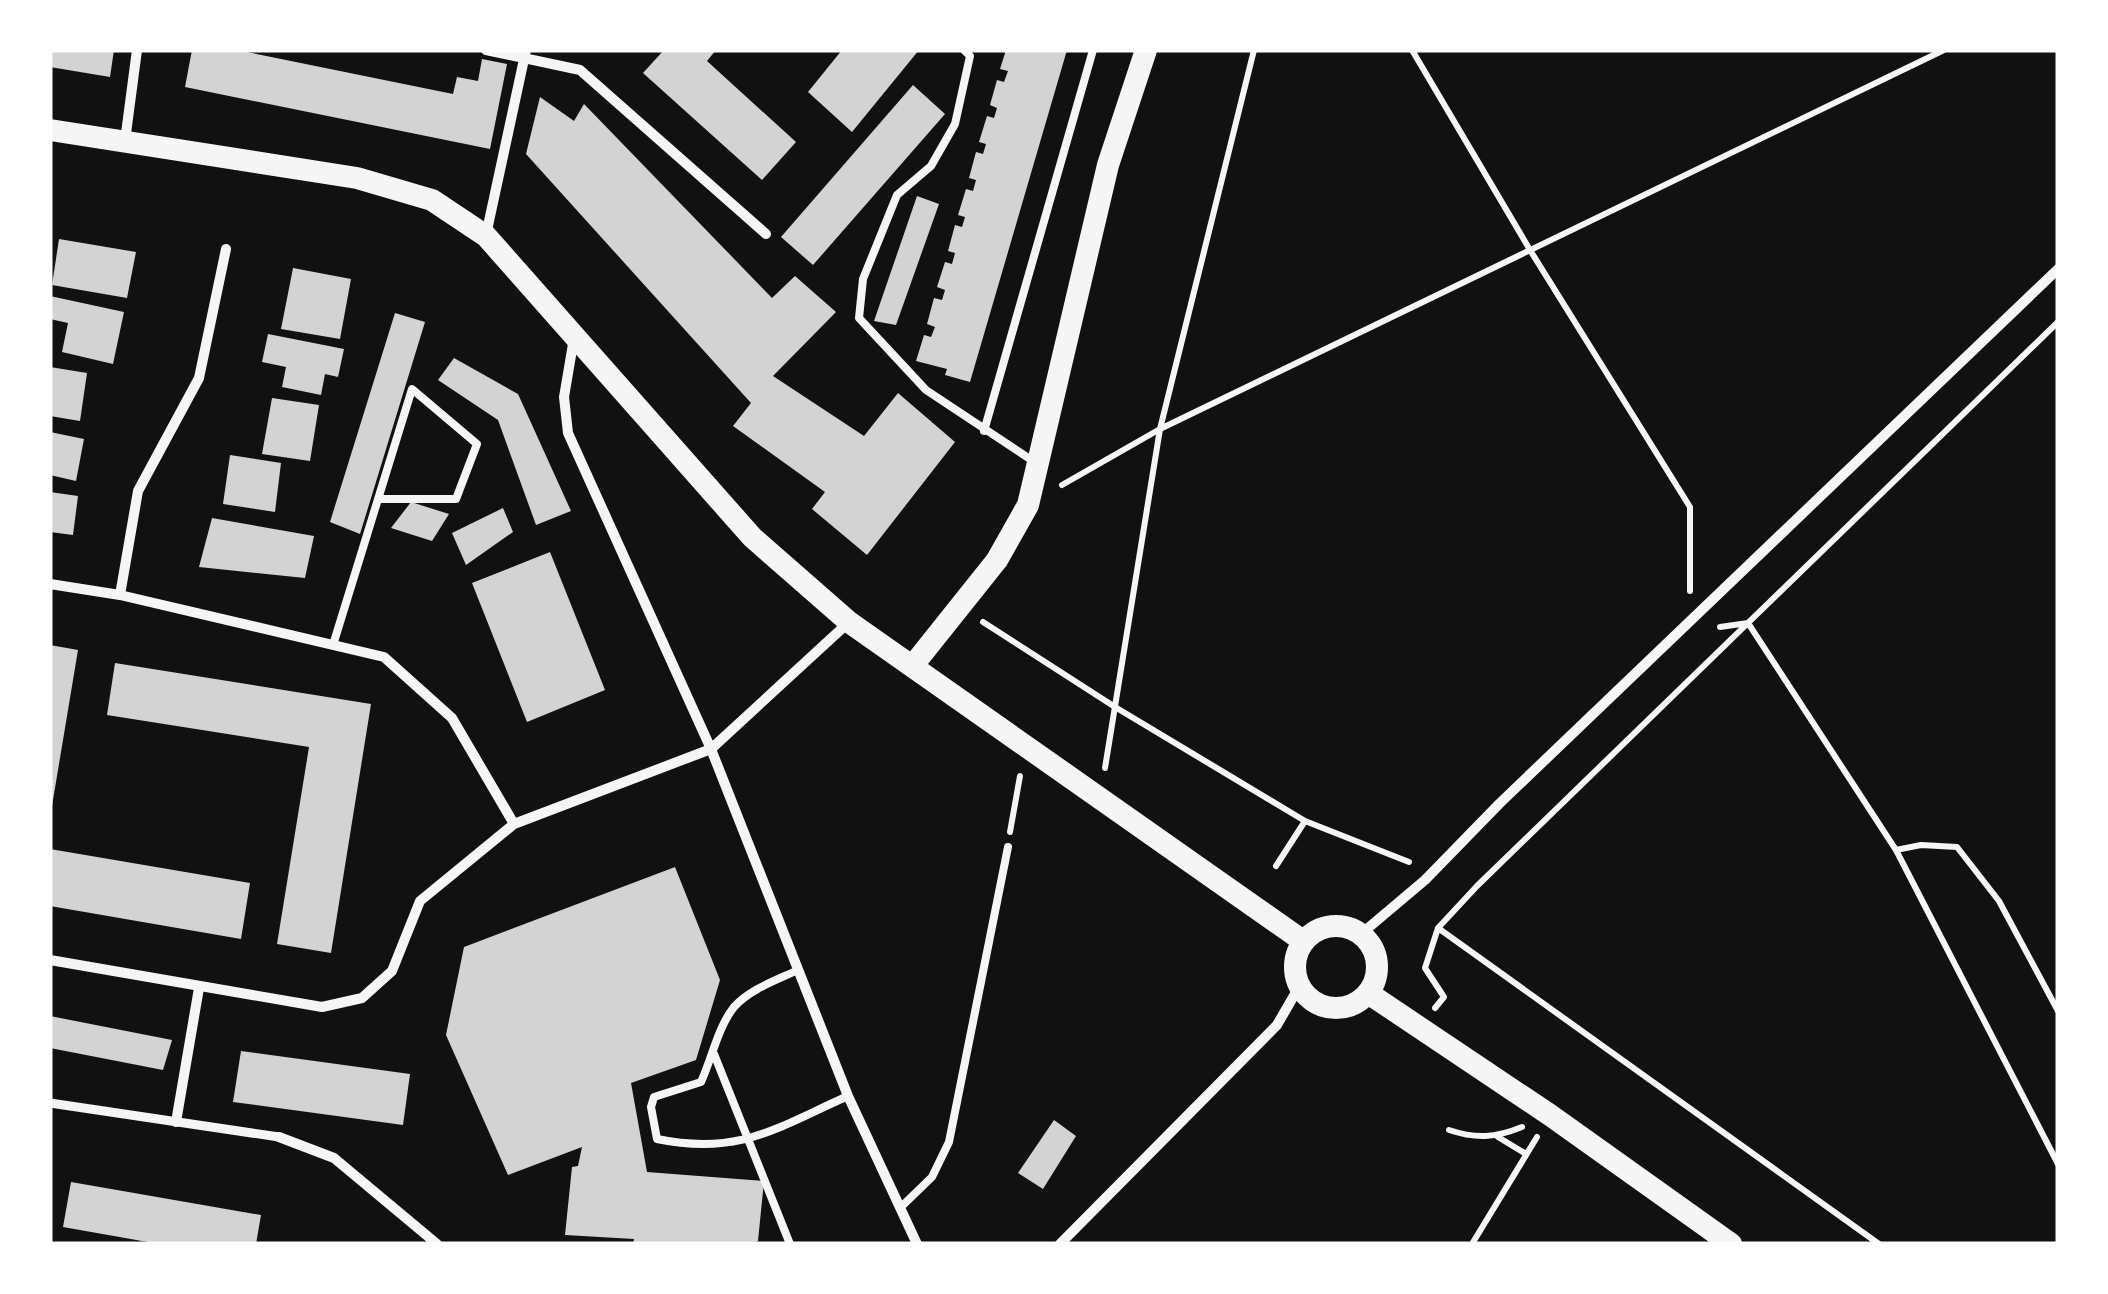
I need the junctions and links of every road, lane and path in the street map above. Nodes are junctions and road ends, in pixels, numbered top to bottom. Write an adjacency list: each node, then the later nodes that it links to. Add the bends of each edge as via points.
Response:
1 (137, 50): 11 (street)
2 (486, 50): 9 (street)
3 (964, 50): 20 (lane, via 970,56 955,124 930,166 898,196 863,279 860,318 926,390)
4 (1093, 50): 20 (lane)
5 (1146, 50): 21 (main road, via 1108,165)
6 (1254, 50): 19 (path)
7 (1412, 50): 15 (path)
8 (1944, 50): 15 (path)
9 (525, 55): 12 (street, via 580,70); 13 (street)
10 (50, 130): 11 (main road)
11 (125, 142): 13 (main road, via 356,178 432,200)
12 (766, 234)
13 (486, 236): 18 (main road)
14 (226, 249): 26 (street, via 199,378 138,491)
15 (1530, 250): 19 (path); 25 (path, via 1690,508)
16 (2058, 269): 44 (street)
17 (2058, 322): 29 (path)
18 (575, 334): 28 (main road, via 752,538); 35 (street, via 564,397 568,433)
19 (1160, 429): 23 (path); 33 (path)
20 (984, 432): 21 (lane)
21 (1037, 463): 23 (main road)
22 (378, 499): 22 (lane, via 395,444 412,389 477,444 456,499); 31 (lane)
23 (1028, 505): 27 (main road, via 997,560)
24 (50, 584): 26 (street)
25 (1690, 590)
26 (120, 594): 31 (street)
27 (960, 606): 32 (main road); 33 (path)
28 (849, 622): 32 (main road); 35 (street)
29 (1748, 623): 30 (path); 40 (path); 43 (path)
30 (1720, 627)
31 (333, 644): 38 (street, via 384,657 452,718)
32 (914, 664): 34 (main road)
33 (1116, 707): 36 (path); 37 (path)
34 (1026, 745): 36 (main road); 39 (path)
35 (711, 749): 38 (street); 47 (street)
36 (1100, 797): 45 (main road)
37 (1305, 821): 41 (path); 42 (path)
38 (514, 824): 49 (street, via 420,900 392,971 362,998 322,1007)
39 (1008, 847): 66 (lane, via 949,1142 932,1177)
40 (1896, 850): 52 (path, via 1956,847 1999,901); 63 (path)
41 (1409, 862)
42 (1276, 866)
43 (1438, 928): 51 (path, via 1425,968); 73 (path)
44 (1361, 934): 45 (main road, via 1331,926); 50 (main road, via 1377,962)
45 (1303, 941): 48 (main road, via 1294,972)
46 (50, 960): 49 (street)
47 (798, 970): 53 (lane, via 734,1007); 54 (street)
48 (1299, 987): 50 (main road, via 1324,1007 1356,1003); 70 (street, via 1276,1025)
49 (199, 988): 56 (street)
50 (1368, 992): 72 (main road)
51 (1444, 997)
52 (2058, 1011)
53 (714, 1054): 62 (lane); 62 (lane, via 701,1082 654,1097 657,1138 725,1145)
54 (848, 1096): 62 (lane); 66 (street)
55 (50, 1103): 56 (street)
56 (176, 1122): 61 (street)
57 (1522, 1127): 59 (path)
58 (1449, 1130): 59 (path, via 1470,1138)
59 (1498, 1136): 64 (path)
60 (1537, 1136): 64 (path)
61 (279, 1137): 67 (street, via 334,1158)
62 (748, 1140): 68 (lane)
63 (2055, 1152): 65 (path)
64 (1526, 1154): 71 (path)
65 (2058, 1164)
66 (900, 1208): 69 (street)
67 (438, 1244)
68 (790, 1244)
69 (917, 1244)
70 (1060, 1244)
71 (1472, 1244)
72 (1731, 1244)
73 (1880, 1244)

